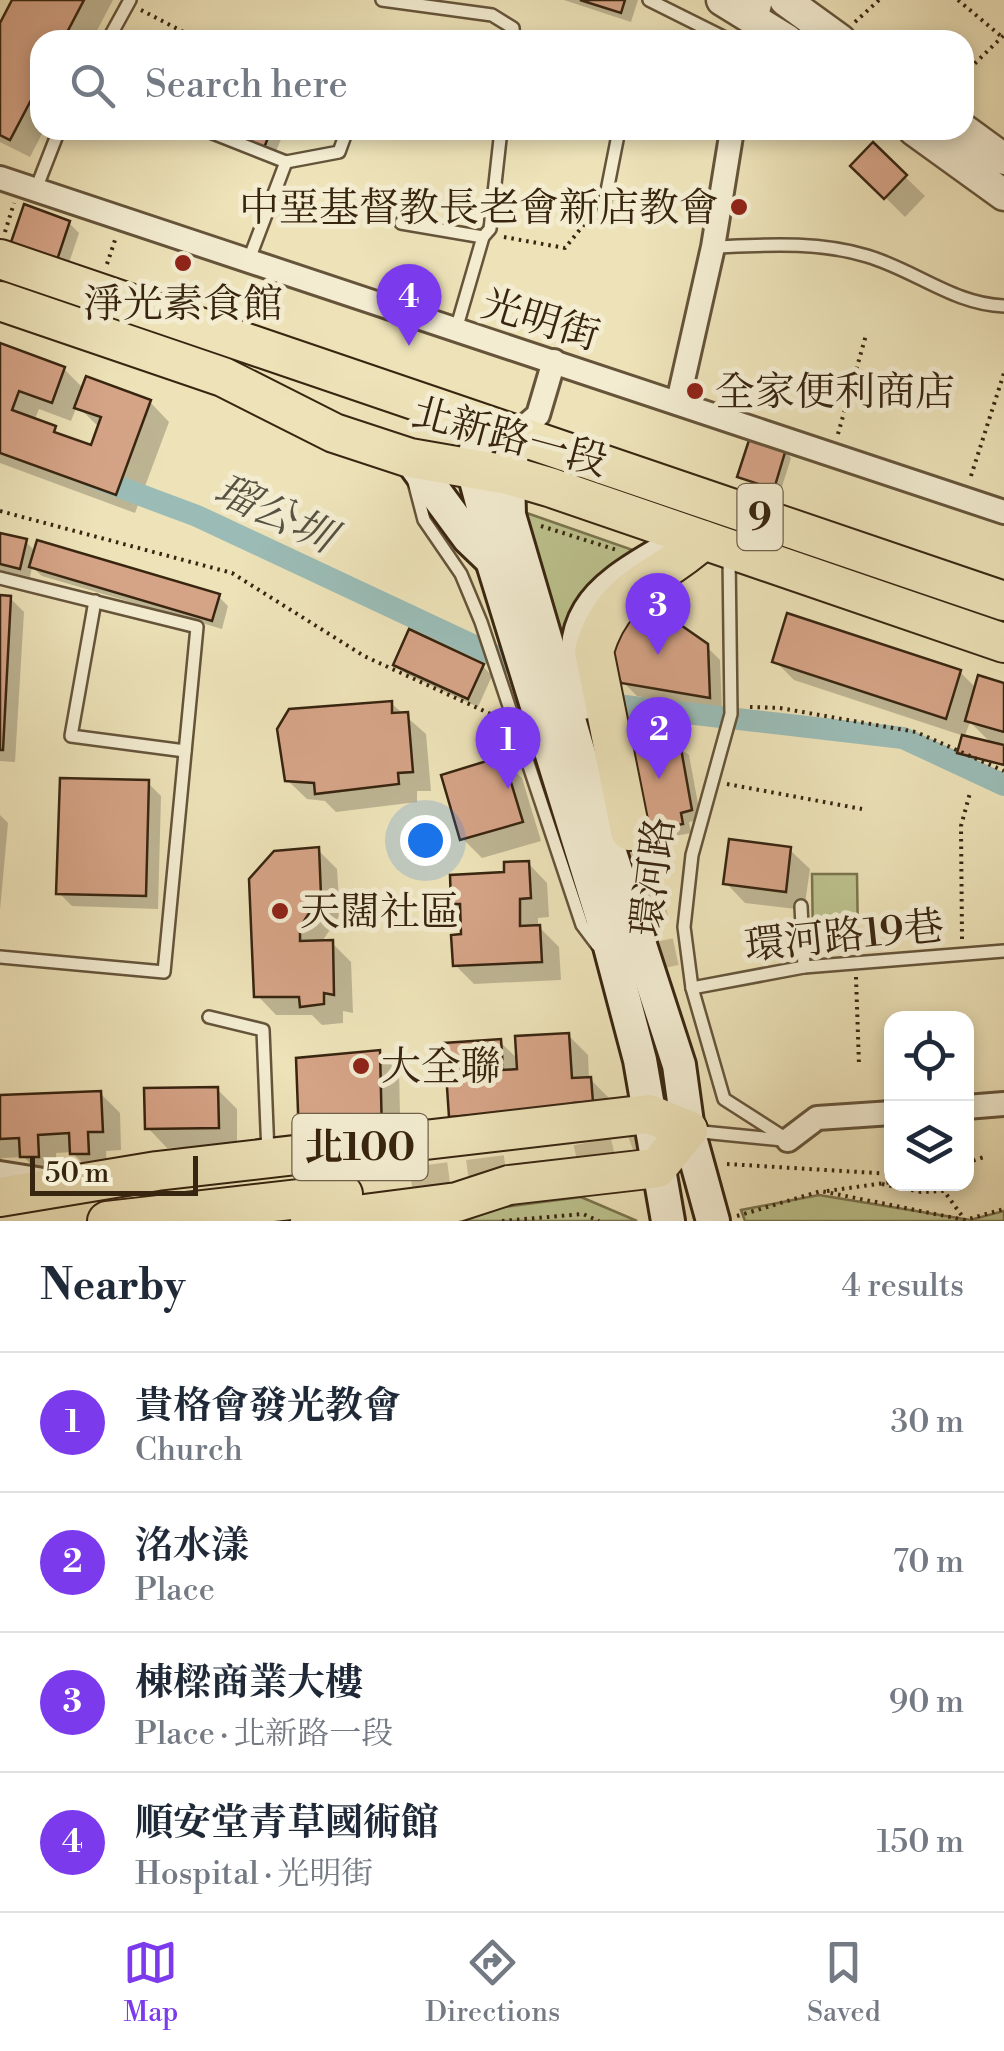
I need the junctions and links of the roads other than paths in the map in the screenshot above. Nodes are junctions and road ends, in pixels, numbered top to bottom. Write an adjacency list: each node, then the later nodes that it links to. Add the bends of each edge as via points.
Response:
1 (649, 0): 9 (lane)
2 (722, 0): 6 (street)
3 (784, 0): 10 (street)
4 (129, 1): 7 (lane)
5 (386, 1): 8 (lane, via 492,15)
6 (756, 19)
7 (113, 30)
8 (509, 30)
9 (710, 30)
10 (835, 30)
11 (974, 137): 19 (street)
12 (51, 140): 21 (lane)
13 (230, 140): 20 (lane)
14 (343, 140): 20 (lane, via 339,152)
15 (499, 140): 25 (lane)
16 (617, 140): 23 (lane)
17 (730, 140): 26 (street)
18 (928, 140): 22 (street)
19 (1004, 159)
20 (286, 162): 28 (lane)
21 (19, 184): 28 (street, 光明街)
22 (1004, 195)
23 (602, 216)
24 (401, 223): 25 (lane)
25 (487, 233): 31 (lane)
26 (713, 247): 30 (lane, via 830,248 868,256 974,304); 33 (street)
27 (0, 259): 34 (main road, 北新路一段 / 9)
28 (248, 262): 31 (street, 光明街)
29 (0, 301): 36 (main road, 北新路一段 / 9, via 223,377 334,433)
30 (1004, 306)
31 (455, 332): 32 (street, 光明街)
32 (554, 361): 33 (street, 光明街); 35 (street, via 538,415)
33 (678, 402): 38 (street, 光明街)
34 (480, 422): 35 (main road, 北新路一段 / 9); 37 (main road)
35 (516, 434): 37 (main road); 43 (main road, 北新路一段 / 9)
36 (410, 458): 37 (main road, 北新路一段 / 9); 40 (main road); 51 (lane, 環河路, via 417,505 461,574 481,622 582,924)
37 (490, 472): 39 (main road, 北新路一段 / 9); 40 (main road); 46 (main road, via 509,514)
38 (1004, 512)
39 (716, 544): 44 (main road, 北新路一段 / 9); 46 (main road, via 669,549 623,574 585,618 575,666 592,742); 47 (main road, via 616,602 602,624 594,651); 53 (lane, 環河路, via 732,710 692,855 684,927)
40 (492, 560): 51 (main road)
41 (0, 578): 42 (lane)
42 (94, 601): 45 (lane, via 197,627); 45 (lane, via 71,736)
43 (1004, 601)
44 (1004, 643)
45 (185, 752): 50 (lane, via 164,972)
46 (590, 792): 58 (main road, via 679,1065)
47 (630, 831)
48 (801, 906): 52 (lane)
49 (1004, 951): 52 (lane, 環河路19巷)
50 (0, 957)
51 (612, 965): 58 (main road)
52 (804, 966): 53 (lane, 環河路19巷)
53 (692, 988): 59 (lane, 環河路, via 724,1099)
54 (210, 1017): 60 (lane, via 264,1030)
55 (1004, 1104): 56 (street)
56 (974, 1106)
57 (884, 1114): 59 (street, via 817,1118)
58 (662, 1137): 59 (lane); 60 (main road, 北100); 65 (main road); 66 (main road); 67 (main road, 北100); 69 (main road, 北100, via 457,1202)
59 (788, 1140)
60 (268, 1158): 62 (main road, 北100)
61 (0, 1174): 62 (street)
62 (72, 1184): 64 (main road, 北100)
63 (412, 1186): 68 (main road)
64 (0, 1197)
65 (712, 1201)
66 (667, 1218)
67 (4, 1221)
68 (107, 1221)
69 (310, 1221)

